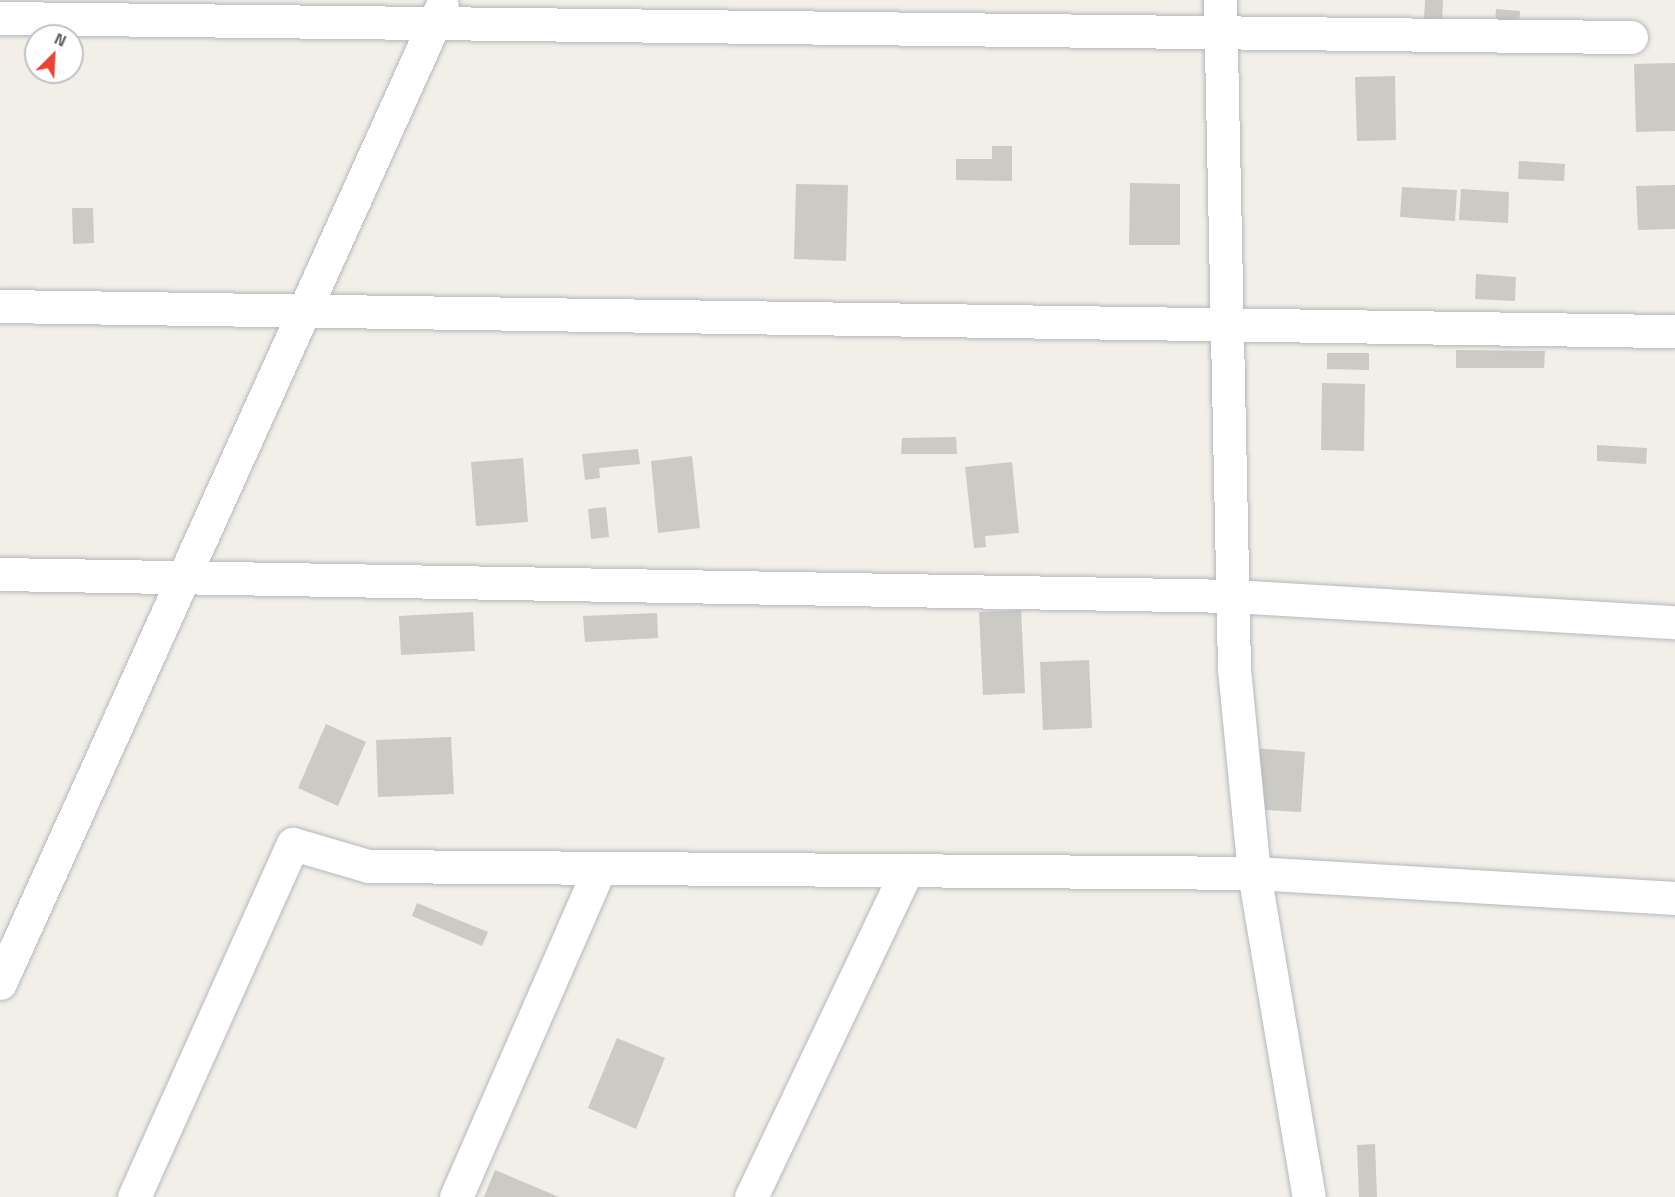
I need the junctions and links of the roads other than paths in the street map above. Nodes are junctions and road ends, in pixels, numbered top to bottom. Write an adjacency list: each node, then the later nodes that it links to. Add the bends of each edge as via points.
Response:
1 (439, 11): 2 (street); 3 (street); 6 (street)
2 (1220, 16): 4 (street); 7 (street)
3 (0, 18)
4 (1631, 37)
5 (0, 306): 6 (street)
6 (304, 312): 7 (street); 10 (street)
7 (1227, 325): 8 (street); 11 (street)
8 (1675, 331)
9 (0, 574): 10 (street)
10 (184, 576): 11 (street); 17 (street)
11 (1232, 596): 12 (street); 15 (street)
12 (1675, 622)
13 (600, 868): 14 (street); 18 (street, via 368,866 293,844); 19 (street)
14 (907, 870): 15 (street); 20 (street)
15 (1254, 873): 16 (street); 21 (street)
16 (1675, 898)
17 (0, 983)
18 (134, 1197)
19 (456, 1197)
20 (751, 1197)
21 (1309, 1197)

